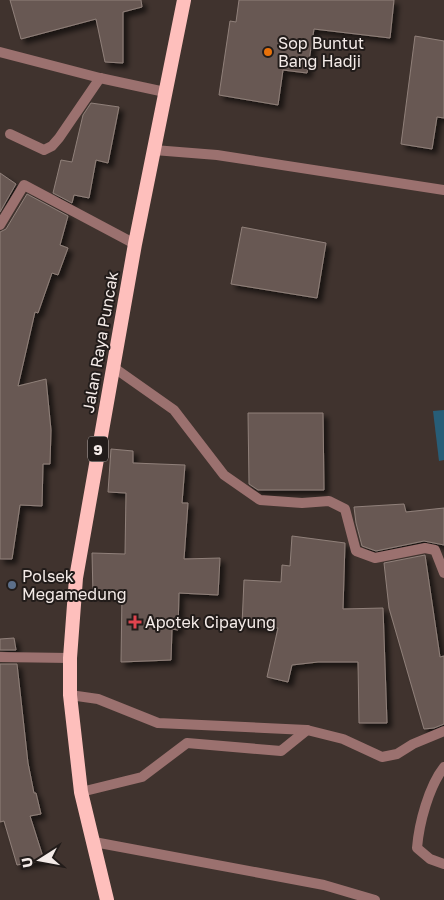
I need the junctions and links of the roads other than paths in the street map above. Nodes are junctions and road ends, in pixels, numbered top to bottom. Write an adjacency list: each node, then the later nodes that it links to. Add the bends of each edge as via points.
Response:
1 (184, 0): 4 (highway, Jalan Raya Puncak / 9)
2 (0, 52): 3 (street)
3 (100, 78): 4 (street); 5 (street, via 52,146 44,150)
4 (165, 92): 6 (highway, Jalan Raya Puncak / 9)
5 (10, 134)
6 (154, 150): 7 (street, via 217,154); 9 (highway, Jalan Raya Puncak / 9)
7 (444, 190)
8 (0, 225): 9 (street, via 24,185)
9 (135, 244): 10 (highway, Jalan Raya Puncak / 9)
10 (112, 367): 11 (street, via 174,410 224,475 260,500 329,501 345,509 356,551 375,558 425,548 435,550); 13 (highway, Jalan Raya Puncak / 9, via 76,578)
11 (444, 573)
12 (0, 657): 13 (street)
13 (70, 658): 14 (highway, Jalan Raya Puncak / 9)
14 (70, 695): 15 (street, via 98,699 158,723); 18 (highway, Jalan Raya Puncak / 9)
15 (307, 730): 16 (street, via 342,739 382,757 398,754); 18 (street, via 281,751 187,743 142,777)
16 (444, 731)
17 (444, 767): 20 (street, via 436,778 418,834 417,848 430,859)
18 (81, 792): 19 (highway, Jalan Raya Puncak / 9)
19 (94, 842): 21 (highway, Jalan Raya Puncak / 9); 22 (street, via 324,885)
20 (444, 864)
21 (107, 900)
22 (375, 900)

